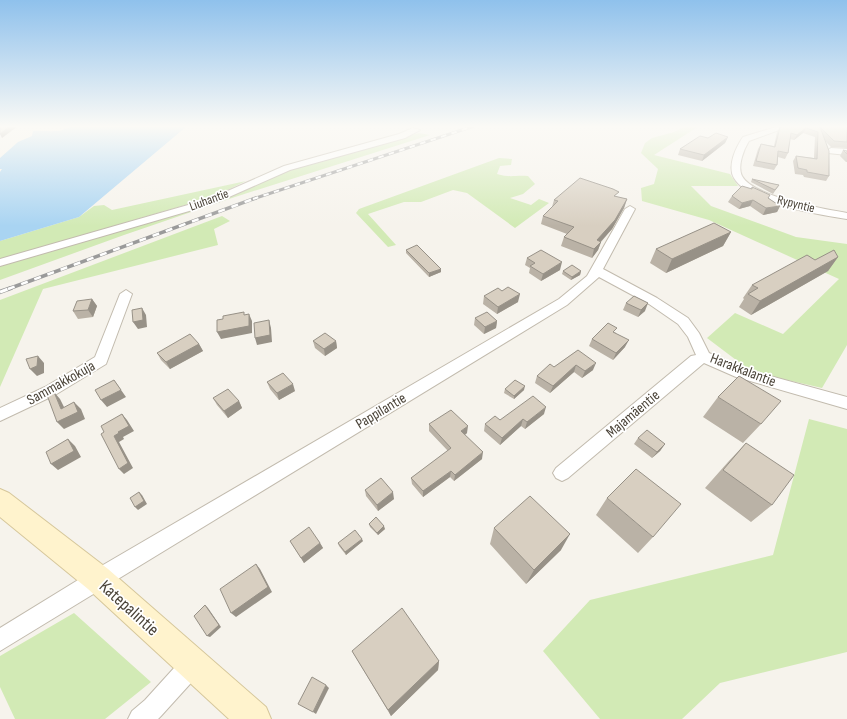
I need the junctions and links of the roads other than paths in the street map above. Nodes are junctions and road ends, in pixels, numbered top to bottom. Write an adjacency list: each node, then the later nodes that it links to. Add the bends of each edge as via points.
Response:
1 (317, 160): 5 (street, Liuhantie, via 287,168 217,199)
2 (738, 160): 4 (street, Rypyntie, via 737,173 747,188 766,197)
3 (630, 209): 6 (street, Pappilantie)
4 (847, 216)
5 (0, 263)
6 (597, 271): 8 (street, Harakkalantie, via 647,298 683,322 694,336); 13 (street, Pappilantie, via 585,285 563,302)
7 (126, 294): 10 (street, Sammakkokuja, via 101,360 50,391)
8 (704, 356): 9 (street, Harakkalantie, via 741,373); 11 (street, Majamäentie, via 696,360)
9 (847, 403)
10 (0, 415)
11 (562, 473)
12 (0, 501): 13 (street, Katepalintie)
13 (98, 579): 14 (street, Pappilantie); 15 (street, Katepalintie)
14 (0, 640)
15 (192, 665): 16 (street); 17 (street, Katepalintie)
16 (140, 719)
17 (254, 719)

